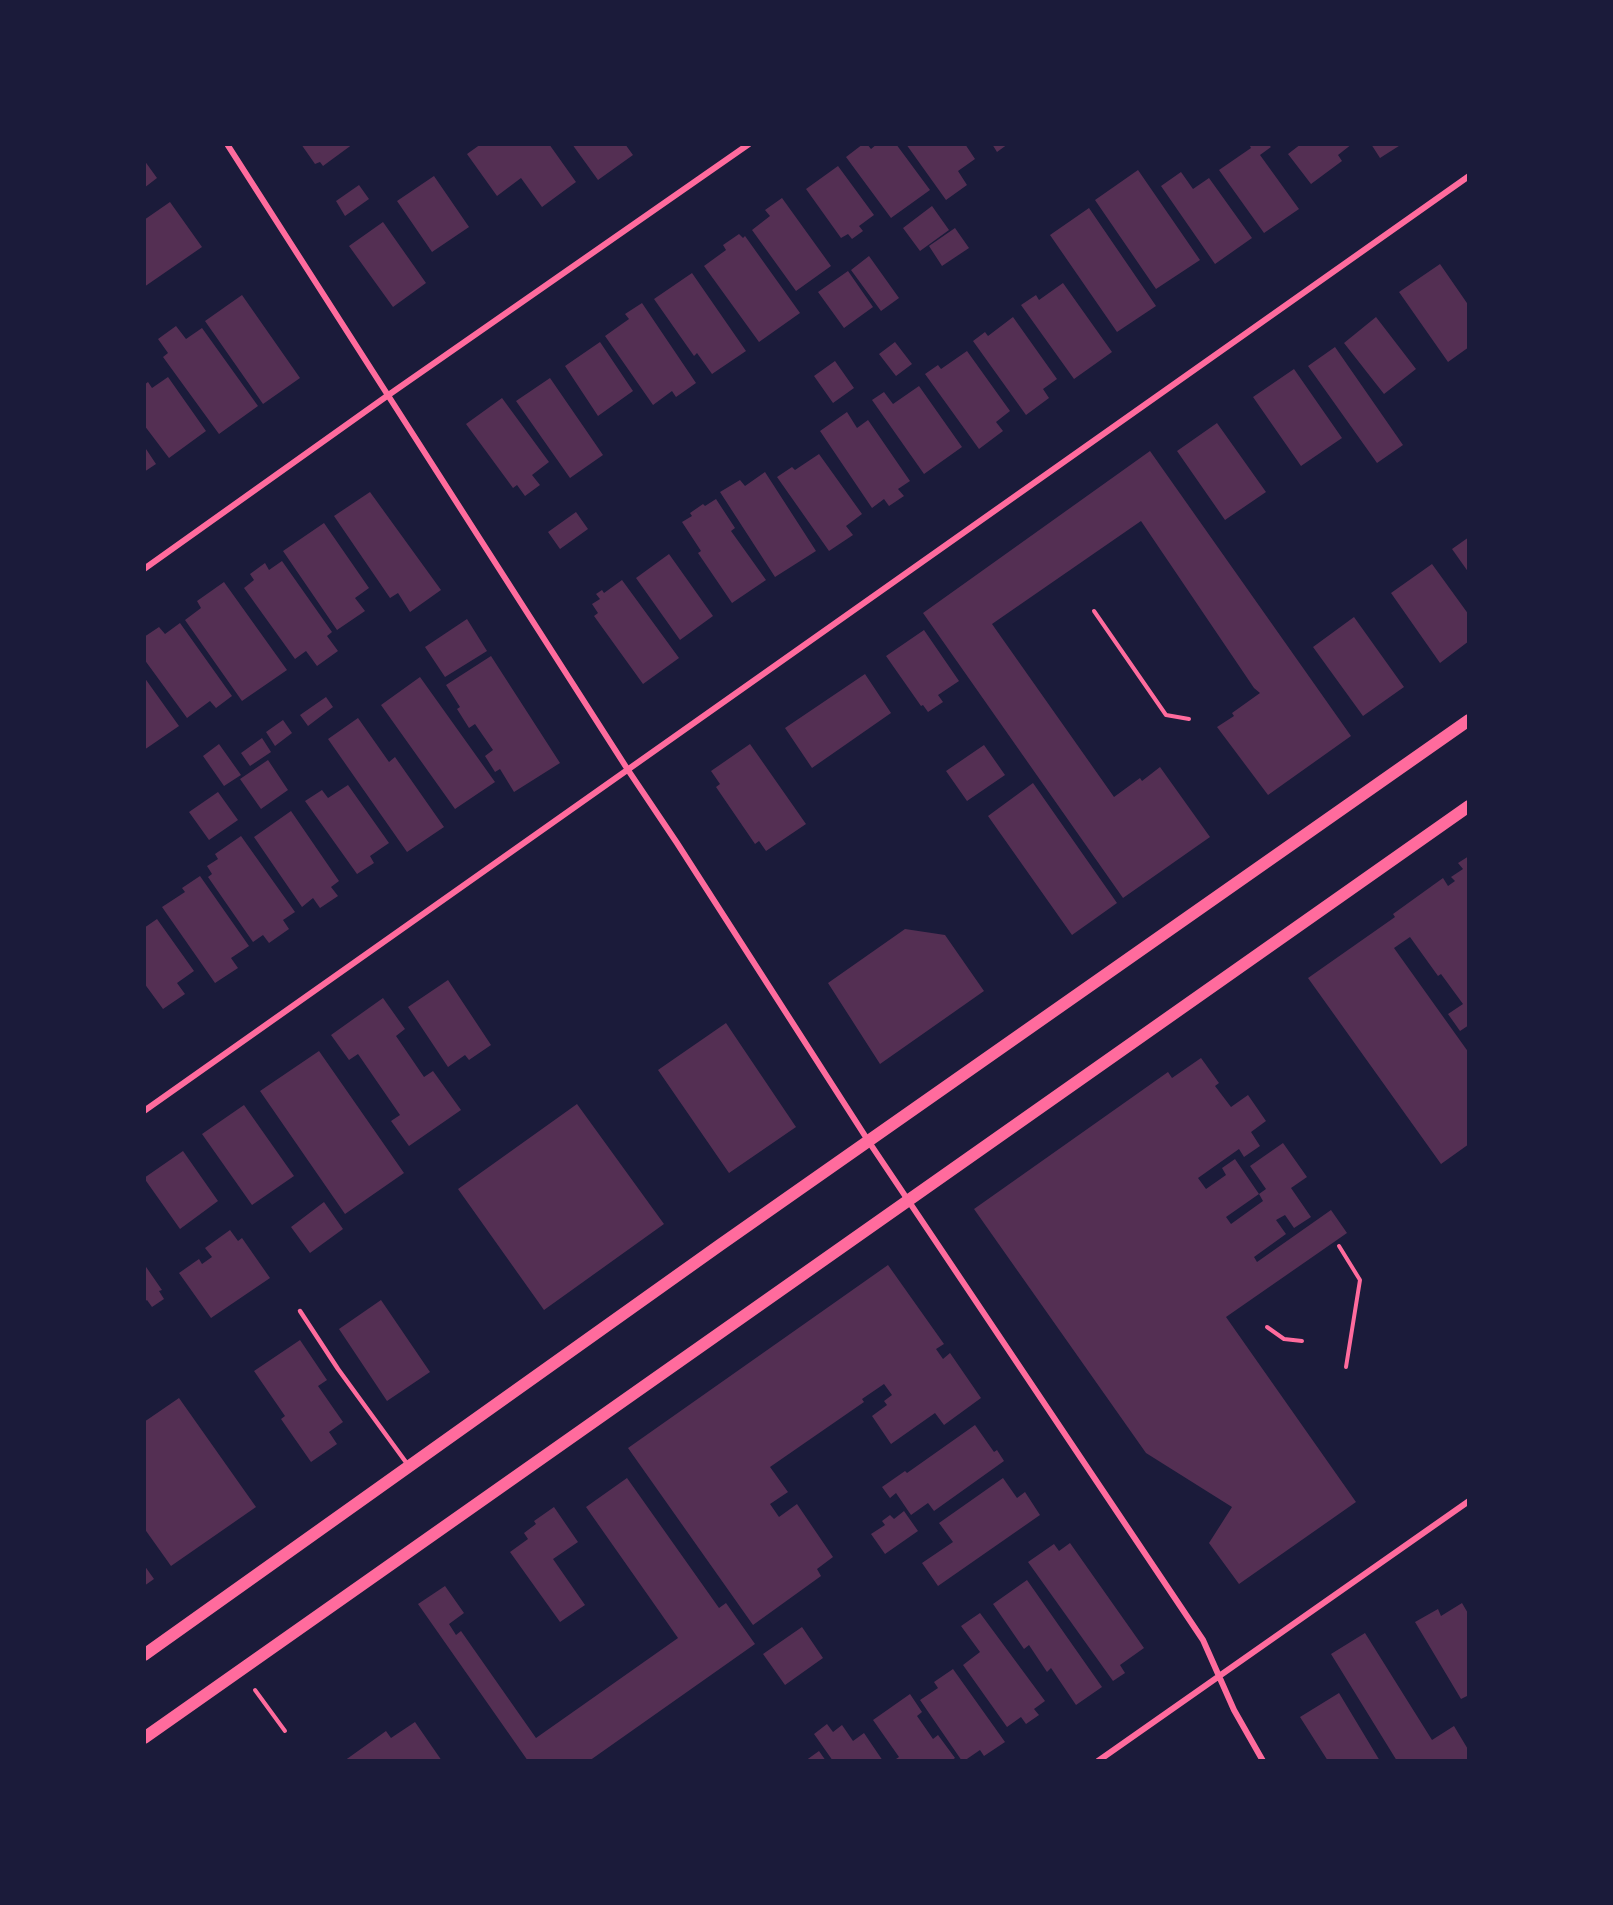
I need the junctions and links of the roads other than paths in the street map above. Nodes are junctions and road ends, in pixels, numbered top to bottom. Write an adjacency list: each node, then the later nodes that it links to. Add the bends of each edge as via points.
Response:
1 (227, 144): 4 (street)
2 (749, 144): 4 (street)
3 (1469, 176): 7 (street)
4 (387, 396): 5 (street); 7 (street)
5 (144, 569)
6 (1469, 720): 10 (main road)
7 (628, 770): 9 (street); 10 (street)
8 (1469, 806): 11 (main road)
9 (144, 1111)
10 (869, 1142): 11 (street); 13 (main road)
11 (908, 1200): 16 (street, via 1203,1640); 17 (main road)
12 (300, 1311): 13 (lane)
13 (410, 1467): 15 (main road)
14 (1469, 1501): 16 (street)
15 (144, 1655)
16 (1219, 1676): 18 (street); 19 (street)
17 (144, 1738)
18 (1098, 1761)
19 (1263, 1761)

